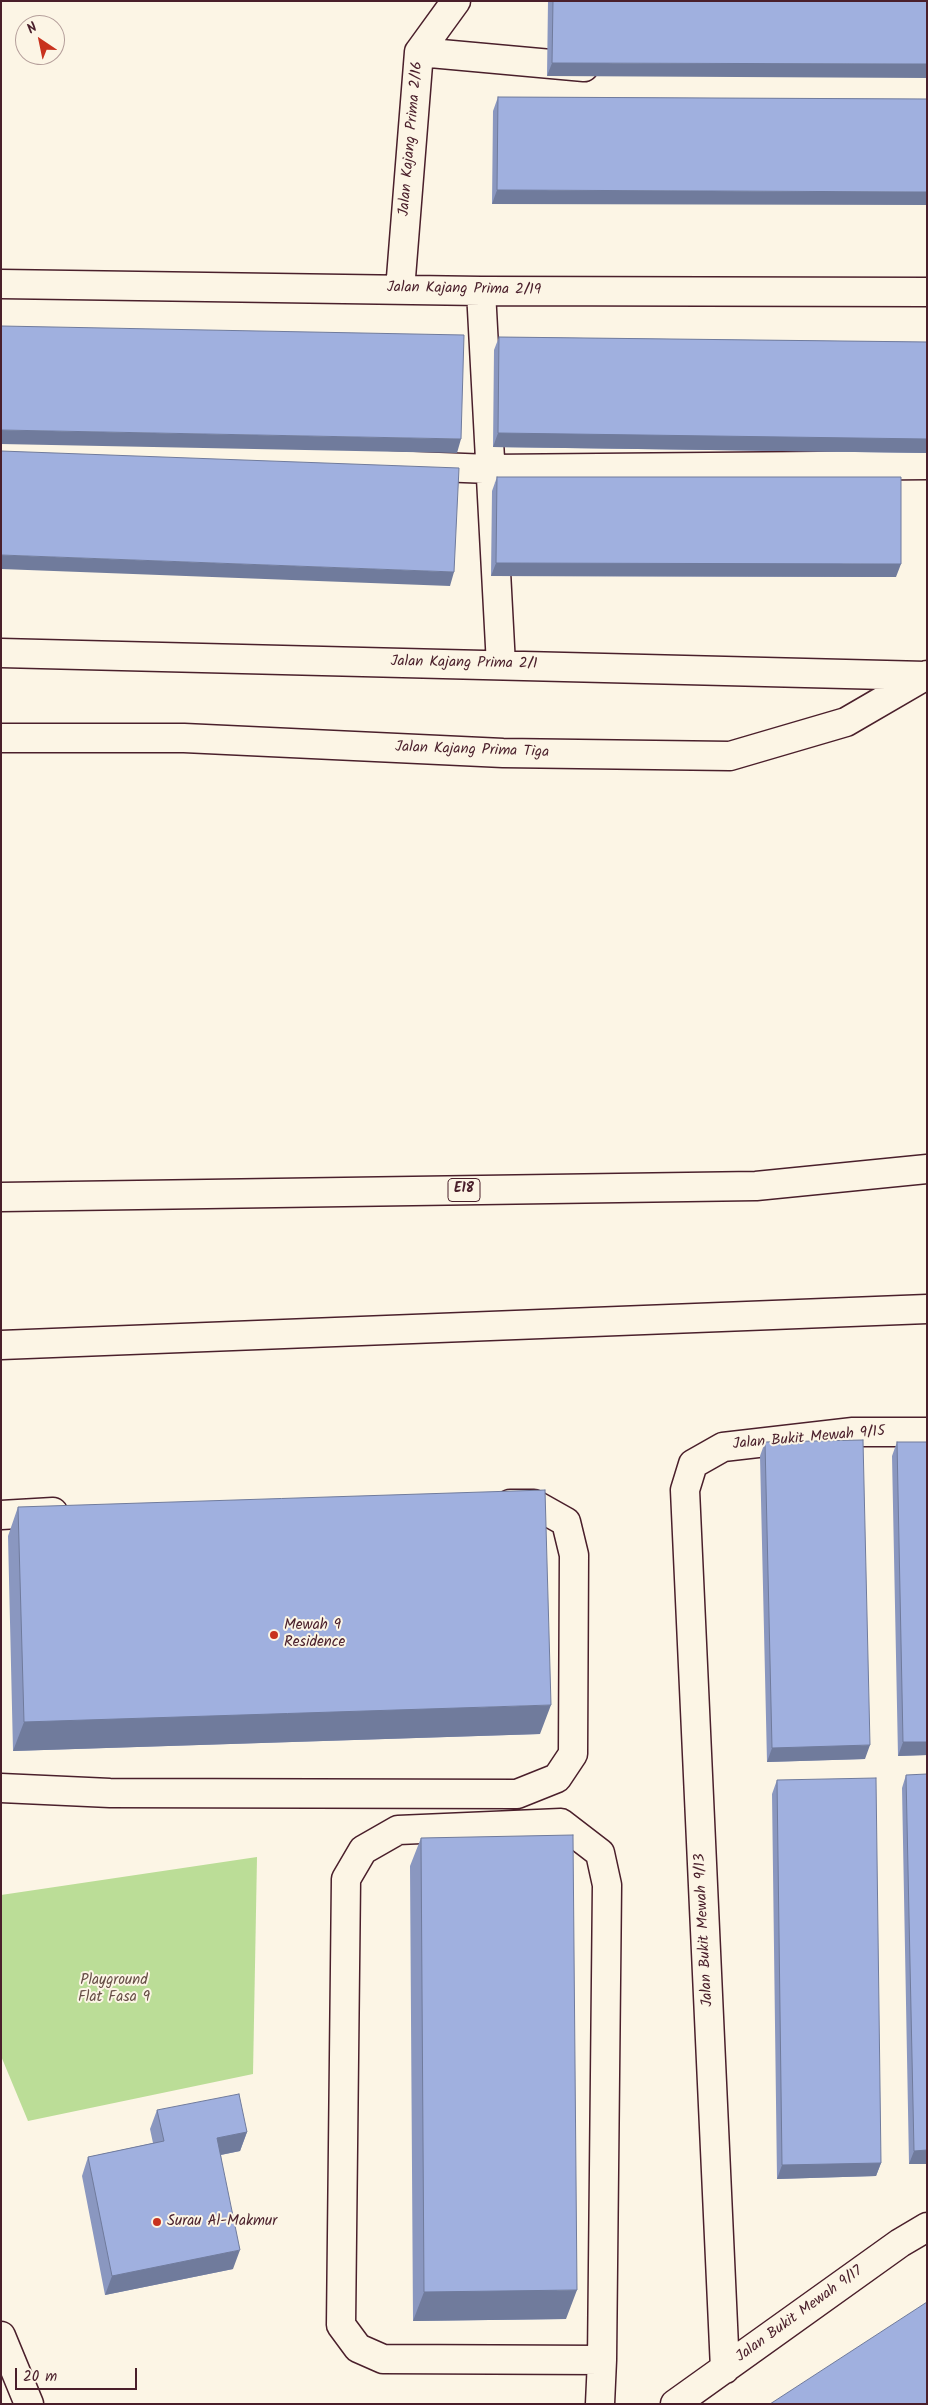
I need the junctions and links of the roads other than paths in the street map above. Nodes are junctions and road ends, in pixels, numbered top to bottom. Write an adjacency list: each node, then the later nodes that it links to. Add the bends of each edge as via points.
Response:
1 (456, 1): 2 (main road, Jalan Kajang Prima 2/16)
2 (419, 52): 3 (main road); 5 (main road, Jalan Kajang Prima 2/16)
3 (613, 70)
4 (1, 284): 5 (main road, Jalan Kajang Prima 2/19)
5 (400, 290): 6 (main road, Jalan Kajang Prima 2/19)
6 (481, 291): 7 (main road, Jalan Kajang Prima 2/19); 10 (main road)
7 (927, 292)
8 (1, 450): 10 (main road)
9 (927, 465): 10 (main road)
10 (490, 469): 12 (main road)
11 (1, 653): 12 (main road, Jalan Kajang Prima 2/1)
12 (501, 665): 13 (main road, Jalan Kajang Prima 2/1)
13 (926, 676): 14 (main road, Jalan Kajang Prima Tiga, via 846,722 730,756 503,753 184,738)
14 (1, 738)
15 (927, 1169): 16 (main road, E18, via 756,1186)
16 (1, 1197)
17 (927, 1309): 18 (main road)
18 (1, 1344)
19 (927, 1432): 20 (main road, Jalan Bukit Mewah 9/15, via 853,1432 723,1447 693,1464)
20 (685, 1490): 28 (main road, Jalan Bukit Mewah 9/13)
21 (485, 1505): 24 (main road, via 534,1504 566,1522 574,1555 573,1754 557,1778 517,1794 110,1793)
22 (78, 1512): 23 (main road)
23 (1, 1515)
24 (1, 1788)
25 (927, 2227): 28 (main road, Jalan Bukit Mewah 9/17)
26 (1, 2336): 29 (main road)
27 (602, 2360): 27 (main road, via 607,1886 600,1853 561,1823 398,1830 363,1850 346,1879 341,2325 358,2348 383,2359); 30 (main road)
28 (725, 2369): 31 (main road, Jalan Bukit Mewah 9/17)
29 (16, 2394)
30 (600, 2404)
31 (675, 2404)

